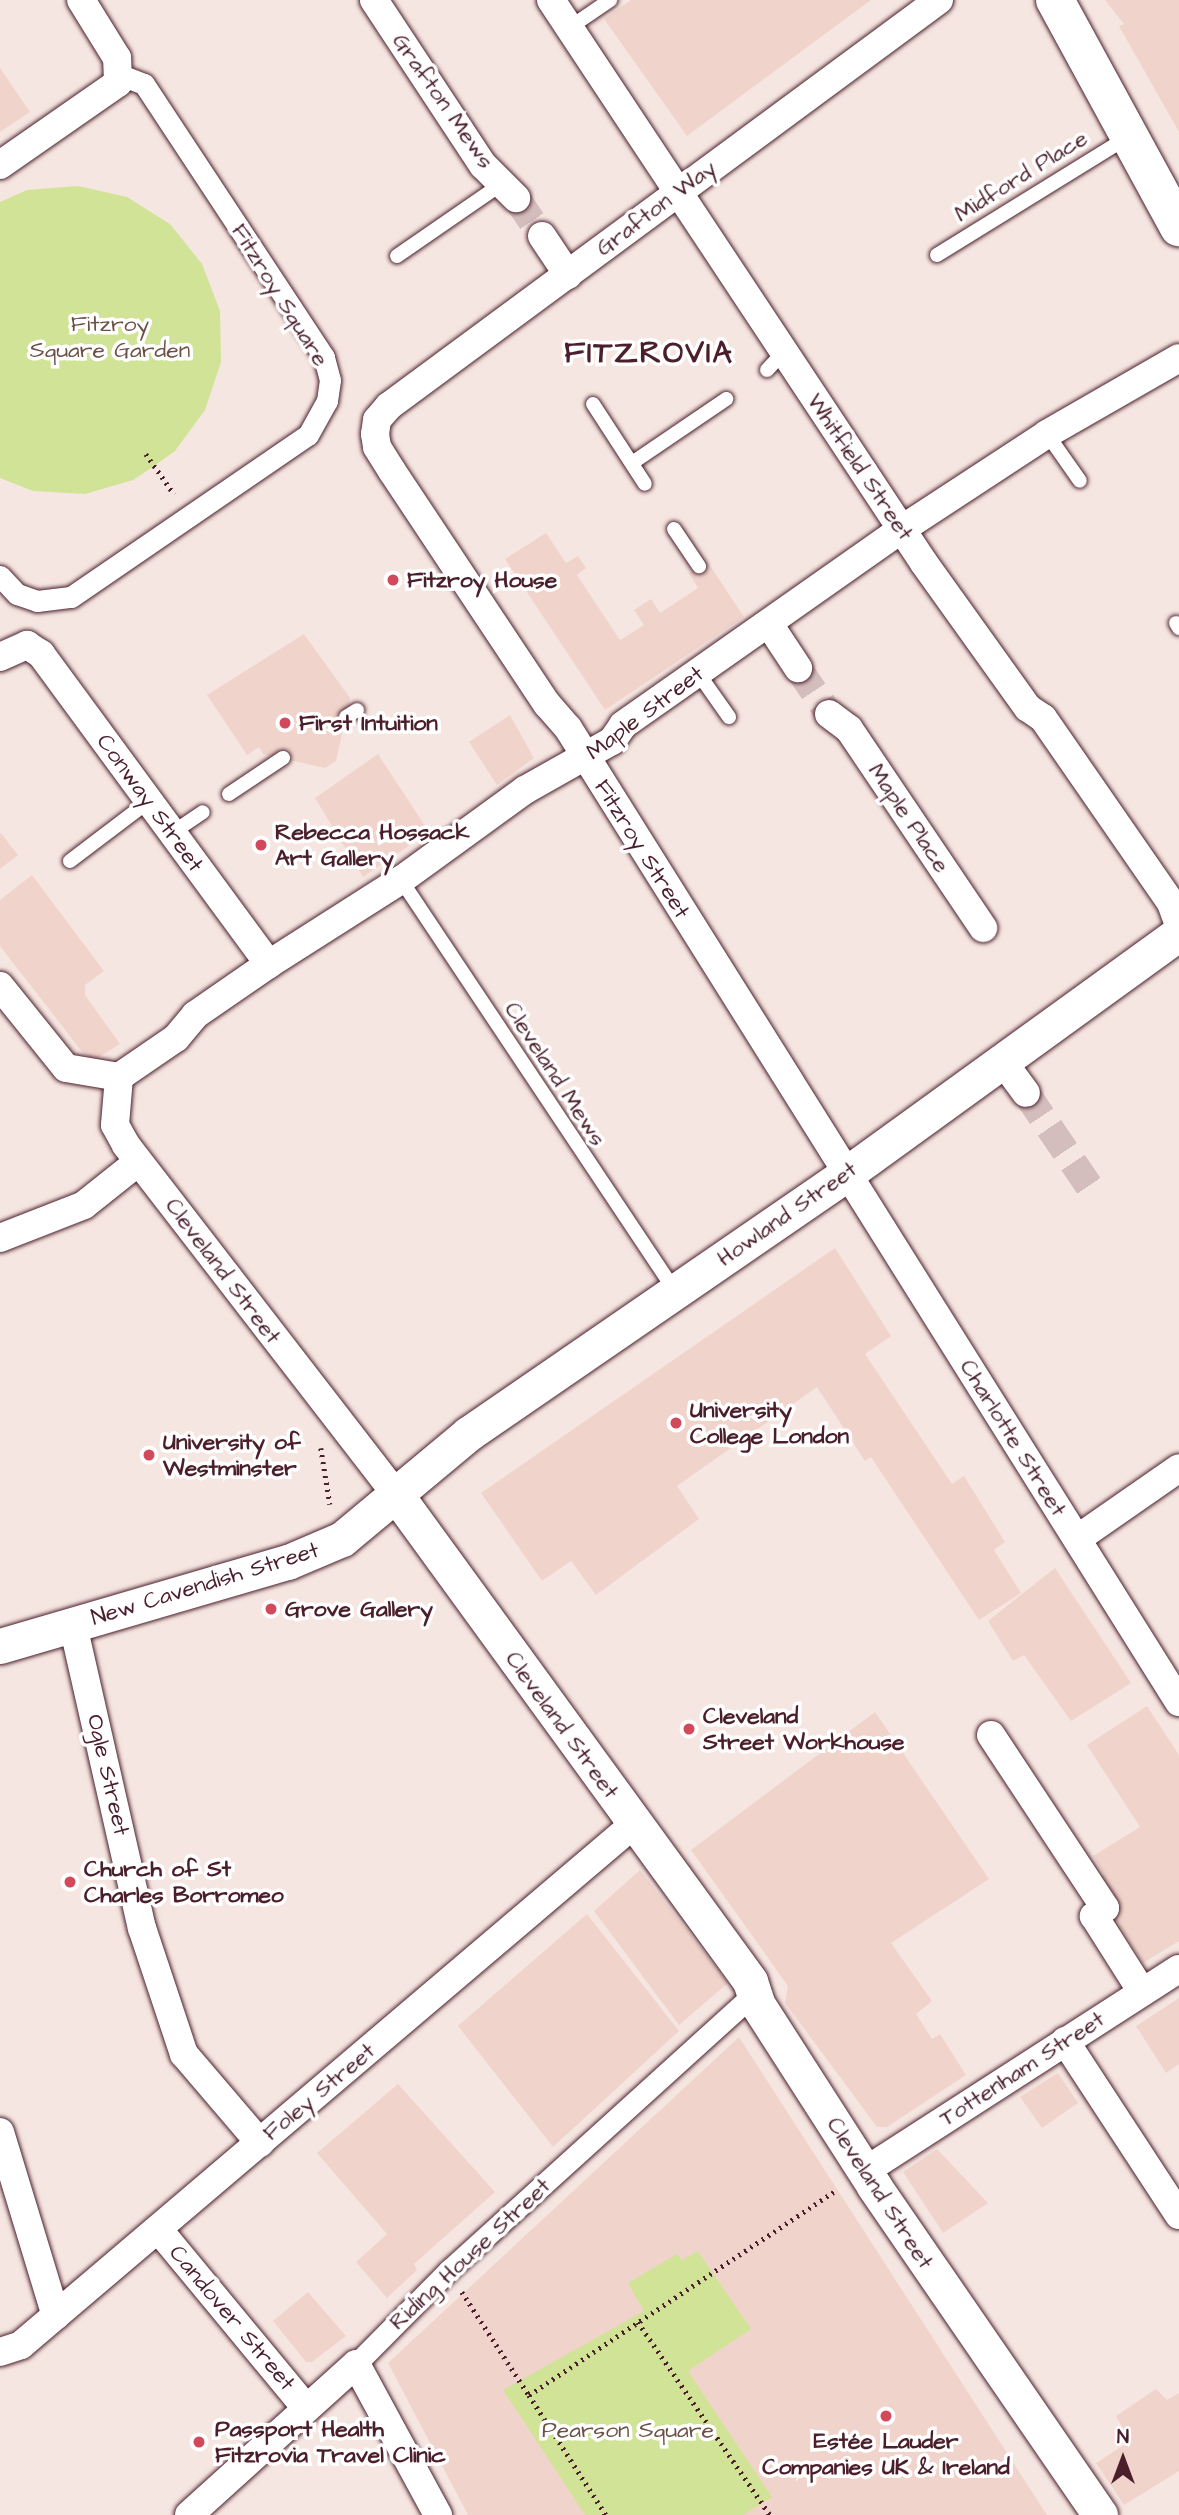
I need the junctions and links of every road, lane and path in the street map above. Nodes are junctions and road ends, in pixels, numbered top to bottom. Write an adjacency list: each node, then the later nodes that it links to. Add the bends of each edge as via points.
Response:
1 (80, 0): 8 (street, via 117,58)
2 (374, 0): 11 (street, Grafton Mews, via 483,165)
3 (551, 0): 7 (street, Whitfield Street)
4 (610, 0): 7 (lane)
5 (939, 0): 12 (street, Grafton Way)
6 (1055, 0): 9 (main road)
7 (569, 28): 12 (street, Whitfield Street)
8 (121, 75): 10 (street, via 111,90); 31 (street, Fitzroy Square, via 144,84 324,357 330,380 327,401 308,435 71,597 37,601 17,594)
9 (1129, 137): 13 (main road); 15 (lane, Midford Place)
10 (0, 165)
11 (509, 190): 16 (lane)
12 (677, 191): 17 (street, Grafton Way); 29 (street, Whitfield Street, via 775,361)
13 (1179, 227)
14 (542, 236): 17 (street)
15 (937, 255)
16 (397, 256)
17 (568, 275): 21 (street, Grafton Way, via 389,406)
18 (1179, 358): 22 (street, Maple Street)
19 (726, 398): 24 (lane)
20 (593, 404): 24 (lane)
21 (377, 420): 39 (street, Fitzroy Street, via 377,447 547,704 568,727)
22 (1047, 434): 26 (lane); 29 (street, Maple Street)
23 (146, 454): 25 (path)
24 (632, 463): 27 (lane)
25 (154, 466)
26 (1080, 481)
27 (645, 484)
28 (674, 529): 30 (lane)
29 (902, 529): 32 (street, Maple Street); 46 (street, Whitfield Street, via 1028,708 1043,718 1171,903)
30 (699, 566)
31 (0, 576)
32 (753, 627): 34 (street); 35 (street, Maple Street)
33 (0, 657): 41 (street, Conway Street, via 27,645 41,654)
34 (798, 668)
35 (698, 673): 37 (lane); 39 (street, Maple Street)
36 (829, 714): 47 (street, Maple Place, via 849,729)
37 (729, 717)
38 (283, 758): 40 (lane)
39 (584, 758): 45 (street, Maple Street, via 525,790); 55 (street, Fitzroy Street)
40 (229, 794)
41 (149, 801): 43 (street, Conway Street); 44 (lane)
42 (203, 812): 43 (lane)
43 (172, 832): 49 (street, Conway Street)
44 (70, 861)
45 (401, 880): 49 (street, Maple Street); 57 (lane, Cleveland Mews)
46 (1179, 925)
47 (983, 928)
48 (1179, 933): 51 (street, Howland Street)
49 (269, 964): 52 (street, Maple Street, via 195,1015 176,1038)
50 (0, 986): 52 (street, via 66,1068)
51 (1001, 1059): 53 (street); 55 (street, Howland Street)
52 (119, 1077): 54 (street, Cleveland Street, via 115,1125)
53 (1026, 1093)
54 (138, 1161): 56 (street, via 83,1205); 58 (street, Cleveland Street)
55 (845, 1174): 57 (street, Howland Street); 62 (street, Charlotte Street)
56 (0, 1238)
57 (675, 1291): 60 (street, Howland Street, via 468,1434)
58 (327, 1407): 60 (street, Cleveland Street); 61 (path, via 315,1417)
59 (1179, 1468): 62 (street)
60 (397, 1496): 63 (street, New Cavendish Street, via 342,1539 307,1556); 67 (street, Cleveland Street)
61 (332, 1512)
62 (1077, 1539): 65 (street, Charlotte Street)
63 (73, 1625): 64 (street, New Cavendish Street); 73 (street, Ogle Street, via 142,1928 184,2054)
64 (0, 1646)
65 (1179, 1702)
66 (990, 1735): 69 (street, via 1105,1908 1094,1916)
67 (634, 1824): 70 (street, Cleveland Street, via 750,1981); 73 (street, Foley Street)
68 (1179, 1969): 69 (street, Tottenham Street)
69 (1142, 1992): 71 (street, Tottenham Street)
70 (753, 1994): 74 (street, Cleveland Street); 77 (street, Riding House Street)
71 (1065, 2041): 74 (street, Tottenham Street); 75 (street)
72 (0, 2132): 78 (street)
73 (260, 2143): 76 (street, Foley Street)
74 (852, 2179): 79 (path); 89 (street, Cleveland Street)
75 (1179, 2215)
76 (158, 2229): 78 (street, Foley Street); 83 (street, Candover Street)
77 (448, 2271): 81 (street, Riding House Street); 82 (path)
78 (56, 2316): 80 (street, Foley Street, via 21,2346)
79 (638, 2322): 82 (path); 88 (path)
80 (0, 2352)
81 (356, 2364): 83 (street, Riding House Street); 86 (street)
82 (529, 2395): 87 (path)
83 (305, 2407): 84 (street, Riding House Street)
84 (216, 2505): 85 (street, Riding House Street)
85 (189, 2515)
86 (438, 2515)
87 (606, 2515)
88 (770, 2515)
89 (1100, 2515)

